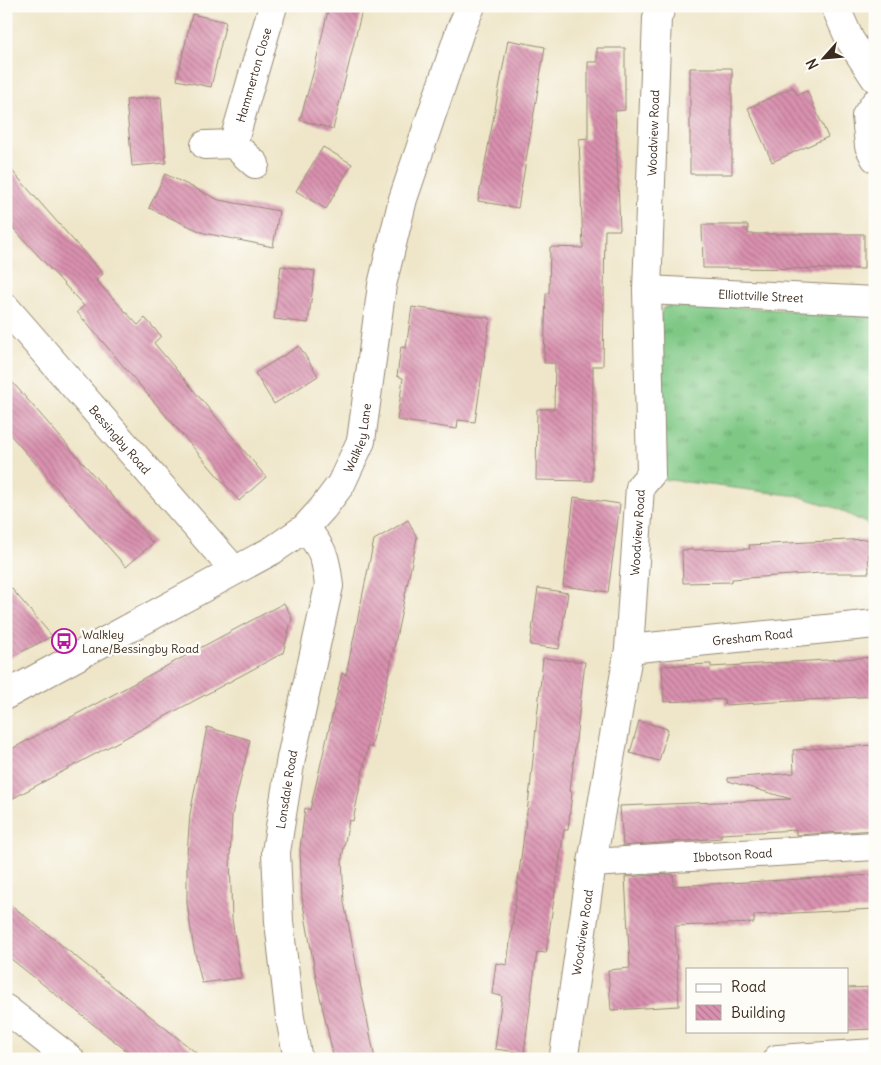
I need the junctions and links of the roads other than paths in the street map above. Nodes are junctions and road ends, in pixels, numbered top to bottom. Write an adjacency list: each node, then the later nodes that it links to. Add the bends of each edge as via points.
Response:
1 (273, 6): 7 (street, Hammerton Close)
2 (471, 6): 14 (street, Walkley Lane, via 398,218 382,285 361,441 341,484)
3 (662, 6): 11 (street, Woodview Road, via 657,18)
4 (835, 6): 5 (street, via 850,40)
5 (875, 78)
6 (875, 103): 9 (street, via 866,116 869,146)
7 (233, 144): 8 (street); 10 (street)
8 (205, 146)
9 (875, 158)
10 (255, 164)
11 (647, 290): 12 (street, Elliottville Street); 17 (street, Woodview Road, via 651,474 640,487)
12 (875, 301)
13 (6, 308): 15 (street, Bessingby Road)
14 (305, 528): 15 (street, Walkley Lane, via 273,550); 24 (street, Lonsdale Road, via 326,558 329,586 291,758 276,852 280,932)
15 (234, 570): 18 (street, Walkley Lane)
16 (875, 624): 17 (street, Gresham Road)
17 (629, 649): 20 (street, Woodview Road)
18 (6, 695)
19 (875, 846): 20 (street, Ibbotson Road)
20 (592, 863): 25 (street, Woodview Road)
21 (6, 1009): 23 (street)
22 (875, 1053): 26 (street)
23 (70, 1059)
24 (298, 1059)
25 (565, 1059)
26 (778, 1059)

